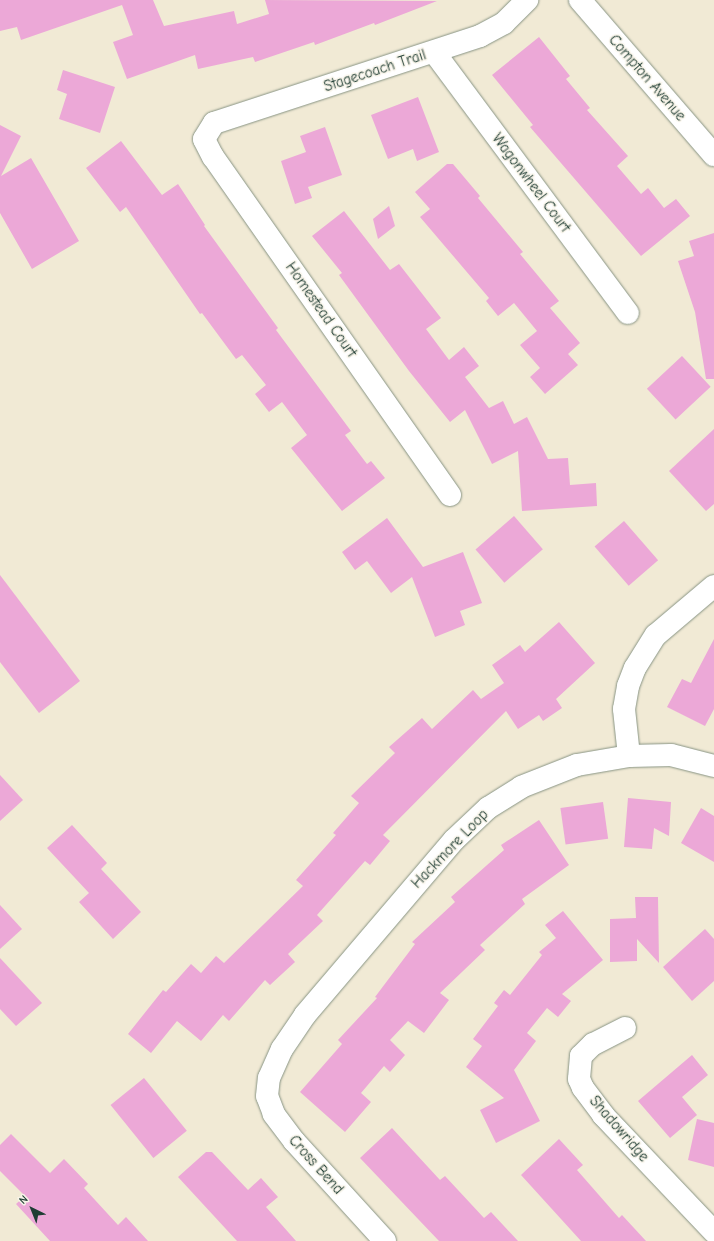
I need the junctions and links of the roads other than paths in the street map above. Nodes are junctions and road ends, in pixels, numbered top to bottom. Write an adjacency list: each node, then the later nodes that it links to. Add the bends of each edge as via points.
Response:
1 (527, 0): 3 (street, Stagecoach Trail, via 504,23 480,36)
2 (580, 0): 5 (street, Compton Avenue)
3 (434, 52): 4 (street, Stagecoach Trail); 6 (street, Wagonwheel Court)
4 (214, 123): 7 (street, Homestead Court, via 204,139 213,157)
5 (711, 146)
6 (628, 313)
7 (450, 495)
8 (714, 586): 9 (street, via 656,635 635,668 628,686 624,709)
9 (629, 756): 10 (street, Hackmore Loop, via 671,755); 12 (street, Hackmore Loop, via 577,765 521,787 488,808 454,840 418,880 305,1015 282,1049)
10 (714, 766)
11 (626, 1028): 13 (street, Shadowridge, via 593,1044 581,1056 579,1079 603,1115)
12 (269, 1078): 14 (street, Cross Bend, via 267,1096 274,1114 294,1141)
13 (714, 1232)
14 (385, 1241)

